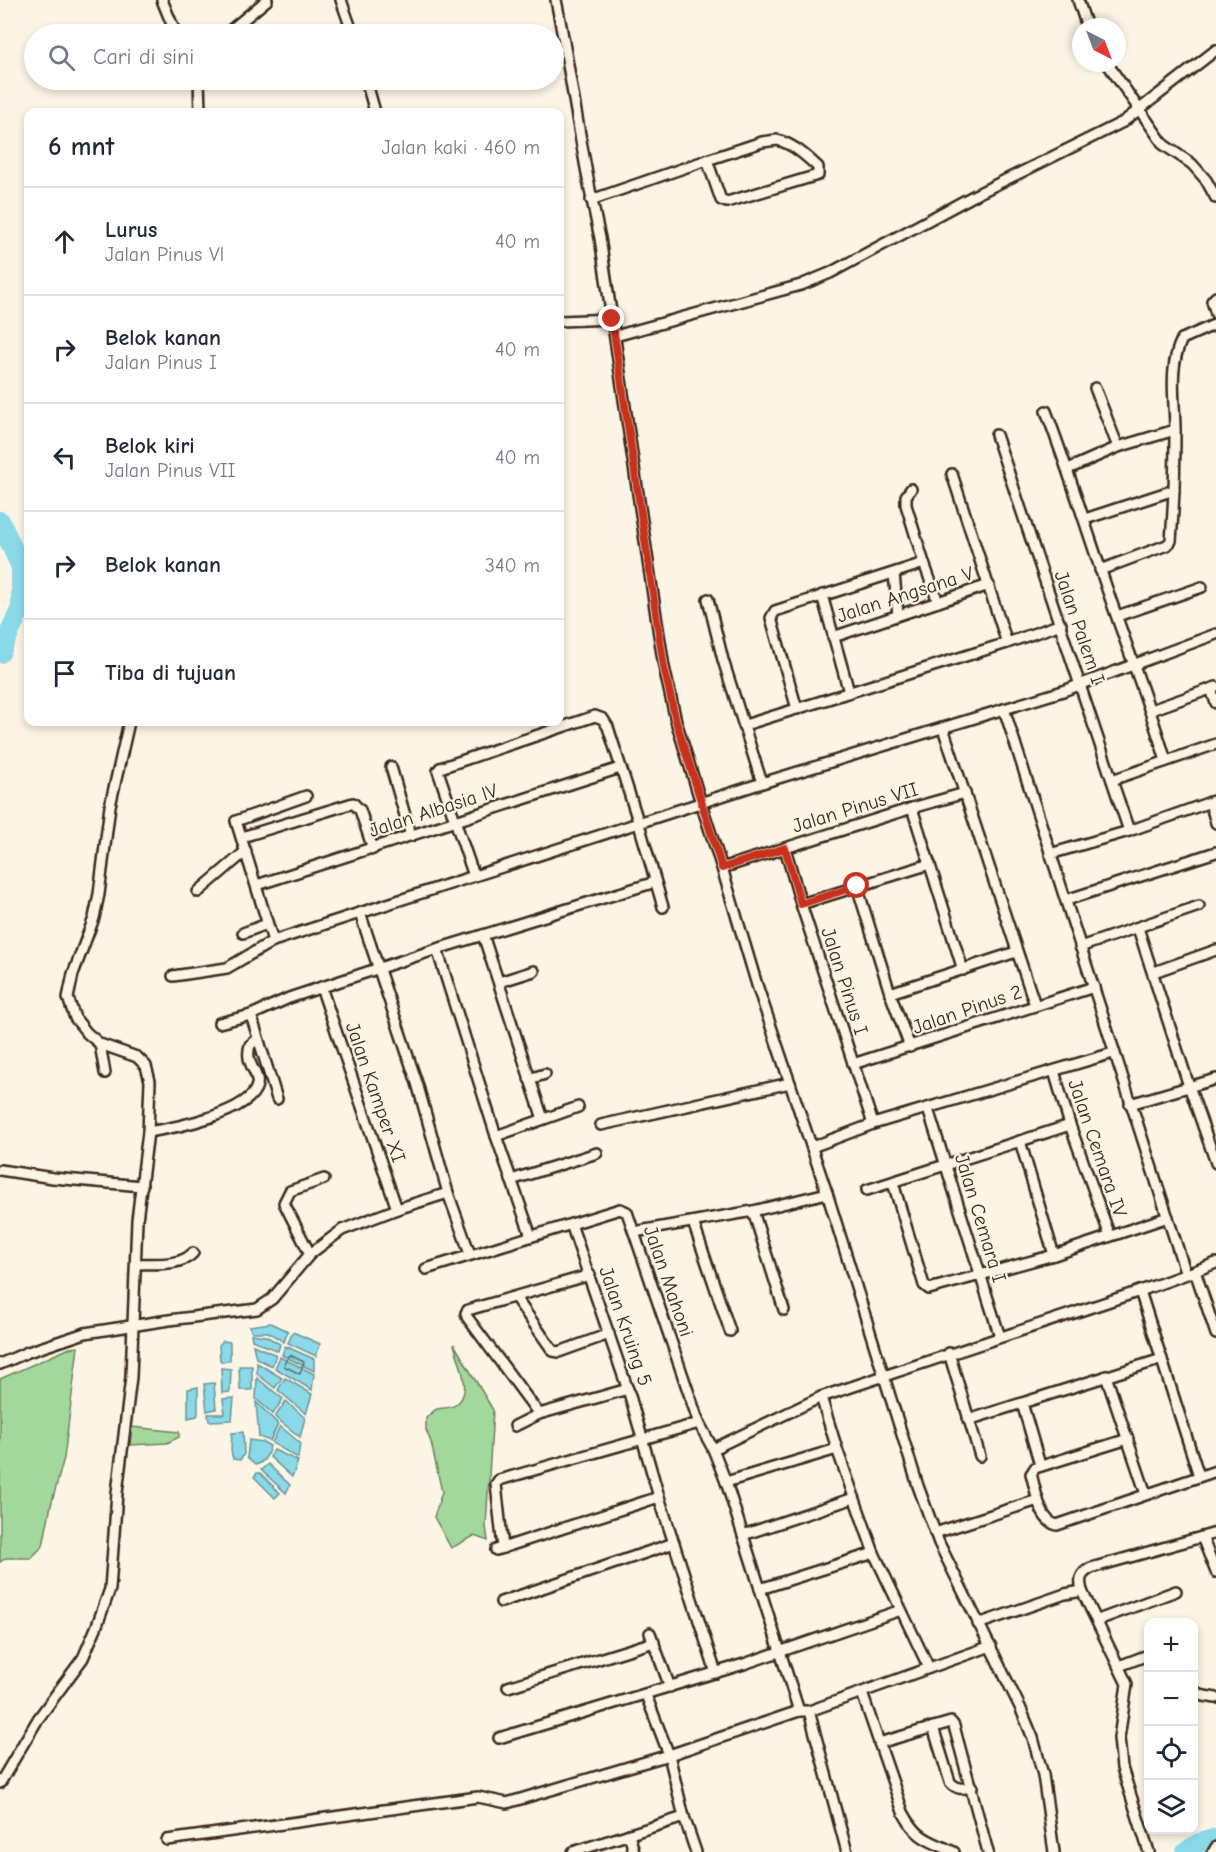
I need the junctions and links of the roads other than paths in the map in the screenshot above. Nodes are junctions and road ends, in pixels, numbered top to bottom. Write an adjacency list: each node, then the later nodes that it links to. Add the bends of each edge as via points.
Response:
1 (162, 0): 7 (street)
2 (267, 0): 8 (street)
3 (341, 0): 9 (street)
4 (555, 0): 10 (street)
5 (1078, 0): 6 (street)
6 (1085, 18)
7 (172, 24)
8 (238, 24)
9 (349, 24)
10 (560, 24)
11 (564, 40): 21 (street)
12 (1216, 50): 18 (street)
13 (1113, 72): 18 (street)
14 (199, 90): 16 (street)
15 (369, 90): 17 (street)
16 (200, 108)
17 (374, 108)
18 (1138, 109): 20 (street, via 1164,145 1192,164); 27 (street, via 1103,133 977,194 835,271 801,285)
19 (707, 160): 19 (street, via 777,140 805,155 819,171 816,177 728,202 721,200); 21 (street)
20 (1216, 198)
21 (591, 200): 24 (street)
22 (1216, 297): 23 (street, via 1212,300)
23 (1216, 314)
24 (612, 319): 25 (street); 27 (street)
25 (564, 321)
26 (1216, 324): 30 (street, via 1180,342 1173,386)
27 (615, 336): 72 (street, via 664,667)
28 (1095, 388): 32 (street)
29 (1046, 411): 33 (street)
30 (1175, 430): 32 (street); 36 (street)
31 (996, 435): 48 (street, Jalan Palem I)
32 (1118, 447): 33 (street)
33 (1068, 469): 37 (street)
34 (952, 474): 41 (street)
35 (911, 489): 38 (street, via 906,505)
36 (1174, 490): 37 (street); 39 (street, via 1170,543)
37 (1085, 519): 39 (street)
38 (924, 563): 40 (street); 45 (street)
39 (1101, 570): 47 (street)
40 (894, 574): 43 (street); 46 (street)
41 (989, 585): 45 (street, Jalan Angsana V); 51 (street)
42 (1202, 586): 47 (street)
43 (822, 595): 50 (street); 57 (street, via 772,614 771,618)
44 (708, 599): 60 (street)
45 (938, 602): 46 (street, Jalan Angsana V)
46 (898, 615): 50 (street, Jalan Angsana V)
47 (1117, 616): 52 (street)
48 (1060, 624): 51 (street); 53 (street, Jalan Palem I)
49 (1216, 634): 52 (street)
50 (833, 637): 55 (street)
51 (1007, 643): 55 (street)
52 (1133, 664): 53 (street); 59 (street)
53 (1081, 685): 58 (street); 67 (street, Jalan Palem I)
54 (1214, 688): 56 (street); 59 (street)
55 (849, 692): 57 (street)
56 (1216, 703)
57 (797, 709): 60 (street)
58 (1004, 709): 62 (street); 84 (street)
59 (1151, 710): 64 (street)
60 (745, 725): 68 (street)
61 (128, 726): 119 (street, via 110,806 96,910 68,992 75,1018)
62 (943, 728): 68 (street); 69 (street)
63 (1216, 744): 64 (street)
64 (1166, 761): 67 (street)
65 (391, 767): 78 (street)
66 (620, 768): 74 (street, Jalan Albasia lV); 74 (street, via 606,723 595,716 442,767 438,771); 76 (street)
67 (1112, 780): 77 (street, Jalan Palem I)
68 (762, 783): 72 (street)
69 (965, 794): 73 (street, Jalan Pinus VII); 105 (street)
70 (306, 796): 79 (street, via 236,820)
71 (1213, 801): 75 (street); 77 (street)
72 (701, 803): 76 (street); 86 (street)
73 (912, 808): 80 (street, Jalan Pinus VII); 85 (street)
74 (454, 822): 78 (street, Jalan Albasia lV); 87 (street)
75 (1216, 823)
76 (639, 824): 87 (street); 88 (street)
77 (1129, 831): 84 (street)
78 (411, 836): 81 (street, Jalan Albasia lV)
79 (242, 837): 81 (street, via 353,802 360,810); 82 (street)
80 (785, 848): 86 (street, Jalan Pinus VII); 93 (street, Jalan Pinus I)
81 (373, 849): 89 (street, Jalan Albasia lV)
82 (246, 851): 89 (street); 91 (street)
83 (1216, 852): 92 (street)
84 (1050, 854): 92 (street)
85 (930, 864): 90 (street); 107 (street)
86 (722, 868): 128 (street)
87 (474, 876): 96 (street)
88 (654, 881): 95 (street); 100 (street)
89 (257, 885): 97 (street)
90 (857, 886): 93 (street); 114 (street)
91 (198, 892)
92 (1066, 900): 102 (street)
93 (801, 904): 122 (street, Jalan Pinus I)
94 (1199, 906): 98 (street)
95 (663, 908)
96 (360, 913): 101 (street); 106 (street)
97 (267, 924): 99 (street); 101 (street)
98 (1138, 928): 102 (street); 109 (street)
99 (243, 933)
100 (483, 935): 103 (street); 111 (street)
101 (273, 941): 110 (street, via 227,968)
102 (1080, 947): 113 (street)
103 (438, 949): 106 (street); 141 (street)
104 (1216, 950): 109 (street)
105 (1016, 952): 107 (street); 115 (street)
106 (378, 969): 112 (street); 153 (street, via 417,1083)
107 (963, 970): 114 (street)
108 (534, 971): 111 (street)
109 (1154, 972): 129 (street)
110 (173, 976)
111 (500, 982): 127 (street)
112 (321, 987): 116 (street); 155 (street, Jalan Kamper XI)
113 (1094, 987): 115 (street, Jalan Pinus 2); 121 (street)
114 (890, 993): 120 (street)
115 (1035, 1005): 120 (street, Jalan Pinus 2)
116 (251, 1015): 117 (street); 118 (street)
117 (219, 1023)
118 (258, 1039): 130 (street); 139 (street, via 250,1045 248,1058 258,1081 253,1093 226,1112)
119 (100, 1044): 124 (street); 139 (street, via 132,1054 146,1066 150,1081)
120 (910, 1047): 122 (street, Jalan Pinus 2)
121 (1113, 1053): 123 (street); 131 (street)
122 (853, 1064): 135 (street, Jalan Pinus I)
123 (1054, 1071): 133 (street); 137 (street, Jalan Cemara IV)
124 (105, 1073)
125 (545, 1074): 127 (street)
126 (1216, 1078): 129 (street)
127 (529, 1079): 134 (street)
128 (790, 1083): 136 (street); 143 (street)
129 (1189, 1086): 131 (street); 140 (street)
130 (277, 1099)
131 (1130, 1104): 157 (street)
132 (578, 1107): 134 (street)
133 (928, 1109): 135 (street); 146 (street, Jalan Cemara I)
134 (543, 1119): 141 (street)
135 (873, 1124): 143 (street)
136 (601, 1125)
137 (1070, 1125): 142 (street); 162 (street, Jalan Cemara IV)
138 (1216, 1130): 140 (street)
139 (148, 1132): 151 (street)
140 (1206, 1133): 145 (street)
141 (496, 1136): 149 (street)
142 (1020, 1141): 146 (street); 165 (street)
143 (812, 1147): 154 (street)
144 (597, 1153): 149 (street)
145 (1216, 1163)
146 (946, 1166): 150 (street); 171 (street, Jalan Cemara I)
147 (0, 1170): 151 (street)
148 (324, 1179): 163 (street, via 290,1191 284,1203)
149 (511, 1180): 161 (street)
150 (892, 1183): 152 (street); 171 (street, via 924,1285 929,1289)
151 (142, 1185): 168 (street)
152 (867, 1190)
153 (448, 1193): 155 (street); 164 (street)
154 (827, 1193): 156 (street); 184 (street)
155 (397, 1209): 163 (street, via 342,1230)
156 (753, 1211): 158 (street); 175 (street)
157 (1168, 1217): 162 (street); 170 (street)
158 (693, 1222): 160 (street); 177 (street)
159 (571, 1224): 160 (street, Jalan Mahoni, via 620,1209 627,1212); 161 (street, Jalan Mahoni); 172 (street, Jalan Kruing 5)
160 (634, 1232): 191 (street, Jalan Mahoni)
161 (531, 1236): 164 (street, Jalan Mahoni)
162 (1110, 1236): 165 (street)
163 (310, 1254): 176 (street, via 257,1309)
164 (470, 1254): 169 (street, Jalan Mahoni)
165 (1054, 1255): 171 (street)
166 (185, 1258): 168 (street)
167 (1216, 1263): 170 (street)
168 (136, 1264): 176 (street)
169 (426, 1269)
170 (1191, 1272): 173 (street); 179 (street)
171 (979, 1274): 180 (street, Jalan Cemara I)
172 (590, 1275): 174 (street); 178 (street, Jalan Kruing 5)
173 (1140, 1291): 180 (street); 182 (street)
174 (515, 1297): 178 (street, via 553,1351); 189 (street, via 466,1313)
175 (784, 1310)
176 (134, 1326): 183 (street, via 86,1333); 237 (street, via 110,1589 83,1659 38,1719)
177 (730, 1331)
178 (609, 1334): 186 (street, Jalan Kruing 5)
179 (1216, 1334)
180 (1000, 1337): 181 (street)
181 (949, 1353): 184 (street); 190 (street)
182 (1162, 1359): 185 (street); 200 (street)
183 (0, 1364)
184 (884, 1375): 187 (street); 206 (street)
185 (1106, 1376): 188 (street); 193 (street)
186 (628, 1389): 189 (street); 194 (street, Jalan Kruing 5)
187 (821, 1396): 195 (street); 196 (street)
188 (1022, 1403): 190 (street); 198 (street)
189 (539, 1414): 192 (street)
190 (968, 1420): 197 (street)
191 (699, 1423): 194 (street); 195 (street, Jalan Mahoni)
192 (515, 1426)
193 (1128, 1439): 198 (street); 202 (street)
194 (644, 1440): 203 (street, Jalan Kruing 5); 203 (street, via 499,1480 496,1484 500,1549)
195 (713, 1449): 201 (street, Jalan Mahoni)
196 (837, 1449): 201 (street); 204 (street)
197 (980, 1456)
198 (1040, 1465): 205 (street, via 1031,1474)
199 (1216, 1471): 200 (street)
200 (1199, 1476): 202 (street)
201 (726, 1482): 208 (street, Jalan Mahoni)
202 (1146, 1494): 205 (street, via 1057,1525 1045,1518)
203 (659, 1497): 210 (street, Jalan Kruing 5)
204 (854, 1498): 208 (street); 211 (street)
205 (1038, 1500): 206 (street)
206 (935, 1533): 219 (street)
207 (1216, 1533): 209 (street)
208 (743, 1535): 213 (street, Jalan Mahoni)
209 (1202, 1537): 212 (street); 214 (street, via 1091,1568 1079,1580)
210 (674, 1543): 216 (street); 225 (street, Jalan Kruing 5)
211 (874, 1553): 213 (street); 217 (street)
212 (1216, 1572)
213 (760, 1589): 221 (street, Jalan Mahoni)
214 (1082, 1591): 218 (street); 219 (street)
215 (1176, 1591): 218 (street)
216 (501, 1602)
217 (901, 1610): 221 (street); 224 (street)
218 (1098, 1620): 223 (street)
219 (978, 1624): 220 (street)
220 (991, 1646): 224 (street); 249 (street, via 1039,1756)
221 (778, 1651): 225 (street); 232 (street, Jalan Mahoni)
222 (1144, 1657): 223 (street)
223 (1119, 1666): 250 (street, via 1127,1684 1119,1738 1122,1768)
224 (929, 1668): 228 (street)
225 (716, 1673): 227 (street)
226 (508, 1687): 227 (street, via 652,1637)
227 (670, 1687): 230 (street)
228 (861, 1693): 232 (street); 235 (street)
229 (1198, 1693): 231 (street)
230 (646, 1695): 234 (street); 236 (street)
231 (1216, 1698)
232 (804, 1711): 236 (street); 246 (street, Jalan Mahoni)
233 (933, 1726): 235 (street); 238 (street, via 950,1782 961,1789); 238 (street, via 951,1722 954,1726)
234 (499, 1738)
235 (879, 1743): 247 (street, via 912,1829)
236 (669, 1755): 239 (street); 241 (street, via 507,1803 478,1797)
237 (0, 1782)
238 (972, 1787): 248 (street)
239 (684, 1817): 240 (street); 245 (street)
240 (629, 1834): 243 (street); 244 (street)
241 (167, 1840)
242 (1216, 1847): 251 (street)
243 (580, 1851)
244 (634, 1852)
245 (696, 1852)
246 (847, 1852)
247 (954, 1852)
248 (988, 1852)
249 (1054, 1852)
250 (1149, 1852)
251 (1213, 1852)

